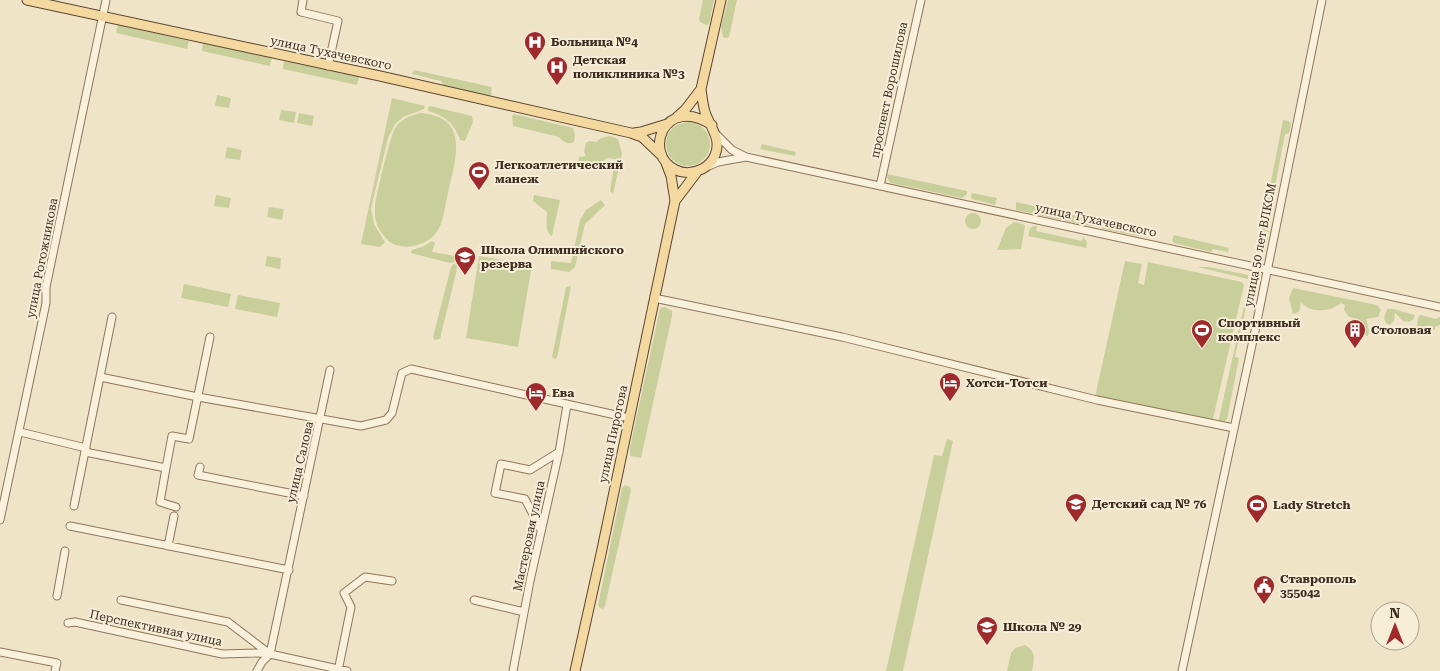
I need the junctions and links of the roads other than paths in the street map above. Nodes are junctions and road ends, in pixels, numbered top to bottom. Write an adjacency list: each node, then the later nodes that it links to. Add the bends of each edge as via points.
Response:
1 (27, 0): 7 (main road, улица Тухачевского)
2 (106, 0): 7 (street, улица Рогожникова)
3 (303, 0): 8 (street, via 301,12 338,21)
4 (721, 0): 9 (main road)
5 (921, 0): 18 (street, проспект Ворошилова)
6 (1322, 0): 20 (street, улица 50 лет ВЛКСМ)
7 (102, 16): 8 (main road, улица Тухачевского); 32 (street, улица Рогожникова, via 46,287 46,303)
8 (328, 66): 12 (main road, улица Тухачевского)
9 (701, 89): 10 (main road, via 685,110); 11 (main road)
10 (671, 121): 11 (main road, via 687,115); 12 (main road, улица Тухачевского); 15 (main road, via 660,138 659,148)
11 (712, 125): 13 (main road)
12 (631, 133): 15 (main road, улица Тухачевского, via 642,137)
13 (716, 134): 14 (street, улица Тухачевского, via 732,150); 16 (main road, via 716,151)
14 (746, 157): 16 (street, улица Тухачевского); 18 (street, улица Тухачевского)
15 (664, 159): 17 (main road, via 679,172); 19 (main road, улица Пирогова, via 671,176)
16 (706, 167): 17 (main road)
17 (697, 172): 19 (main road, улица Пирогова)
18 (880, 186): 20 (street, улица Тухачевского)
19 (675, 202): 21 (main road, улица Пирогова)
20 (1267, 269): 22 (street, улица Тухачевского); 31 (street, улица 50 лет ВЛКСМ)
21 (654, 298): 29 (main road, улица Пирогова); 31 (street, via 842,337 1097,400)
22 (1440, 307)
23 (112, 317): 26 (street)
24 (210, 337): 27 (street)
25 (330, 370): 30 (street)
26 (100, 377): 27 (street); 33 (street)
27 (198, 397): 30 (street); 36 (street, via 189,439 172,436)
28 (567, 405): 29 (street, улица Салова); 30 (street, улица Салова, via 411,369 402,373 392,413 386,420 361,426); 34 (street, Мастеровая улица)
29 (629, 418): 60 (main road, улица Пирогова)
30 (320, 419): 37 (street, улица Салова)
31 (1234, 428): 61 (street, улица 50 лет ВЛКСМ)
32 (20, 432): 33 (street); 41 (street, улица Рогожникова)
33 (86, 450): 36 (street); 38 (street)
34 (559, 452): 43 (street, Мастеровая улица); 43 (street, via 530,470 501,464 495,493 525,499)
35 (200, 467): 37 (street, via 198,475)
36 (166, 468): 39 (street, via 160,502)
37 (304, 496): 46 (street, улица Салова)
38 (74, 506)
39 (176, 507)
40 (174, 516): 44 (street)
41 (0, 520)
42 (70, 526): 44 (street)
43 (542, 531): 51 (street, Мастеровая улица)
44 (168, 546): 46 (street)
45 (66, 551): 48 (street)
46 (288, 570): 54 (street, улица Салова)
47 (392, 581): 55 (street, via 365,577 344,593 351,606)
48 (57, 596)
49 (121, 600): 54 (street, Перспективная улица, via 228,622)
50 (474, 600): 51 (street)
51 (524, 612): 59 (street, Мастеровая улица)
52 (68, 623): 54 (street, Перспективная улица, via 222,654)
53 (0, 652): 56 (street, via 57,663)
54 (270, 654): 55 (street, Перспективная улица); 57 (street, улица Салова)
55 (338, 670): 58 (street, Перспективная улица)
56 (55, 671)
57 (257, 671)
58 (347, 671)
59 (513, 671)
60 (575, 671)
61 (1182, 671)

